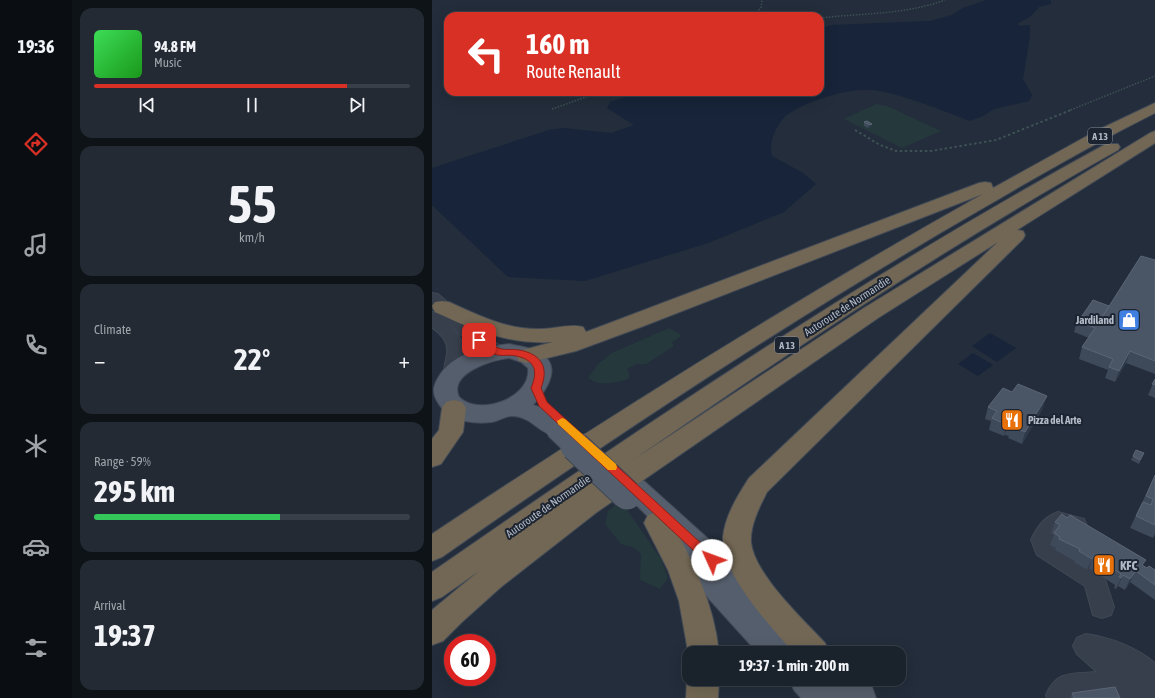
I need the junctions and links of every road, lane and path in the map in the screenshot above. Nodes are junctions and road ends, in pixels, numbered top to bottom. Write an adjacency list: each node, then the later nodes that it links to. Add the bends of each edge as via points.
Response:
1 (762, 0): 3 (path)
2 (945, 0): 4 (path, via 926,8 892,14)
3 (756, 12)
4 (824, 17)
5 (1155, 76): 10 (path, via 1014,134 982,143 912,152 895,151)
6 (589, 96): 8 (path)
7 (1155, 107): 12 (highway, Autoroute de Normandie / A 13)
8 (552, 109)
9 (1155, 124): 28 (highway, Autoroute de Normandie / A 13, via 884,282 733,380 550,504)
10 (855, 130)
11 (1155, 136): 13 (highway)
12 (1046, 165): 14 (highway, via 1021,170 967,194); 27 (highway, Autoroute de Normandie / A 13, via 863,270 713,363 520,488)
13 (1088, 179): 30 (highway, via 871,313 587,504 490,578); 34 (highway, via 1004,245 758,485 745,507 737,542 745,569)
14 (711, 291): 15 (highway, via 585,329 538,337 499,332); 17 (highway, via 568,346)
15 (435, 308): 16 (street); 18 (street, via 458,348)
16 (498, 352): 17 (main road); 18 (main road, via 473,359)
17 (527, 356): 19 (main road, via 536,361 540,369 541,377)
18 (453, 373): 20 (main road, via 445,391)
19 (536, 388): 21 (main road, via 526,399); 22 (main road, via 543,404)
20 (454, 408): 21 (main road, via 480,415); 23 (highway, via 451,432)
21 (512, 408): 22 (main road, via 538,415)
22 (560, 425): 24 (main road, bridge)
23 (432, 457)
24 (631, 491): 25 (main road); 33 (main road)
25 (658, 523): 31 (highway, via 690,586 698,608); 32 (main road)
26 (1091, 535): 29 (street, via 1058,520 1042,540 1045,548 1095,580)
27 (432, 549)
28 (432, 588)
29 (1102, 607)
30 (432, 631)
31 (703, 646)
32 (772, 646)
33 (804, 646)
34 (806, 646)
35 (1155, 680): 44 (street, via 1136,664 1109,648 1086,646)
36 (702, 686): 39 (highway)
37 (812, 686): 40 (main road)
38 (847, 686): 41 (main road)
39 (702, 698)
40 (824, 698)
41 (860, 698)
42 (1060, 698): 43 (street, via 1059,695 1066,687 1109,684)
43 (1119, 698)
44 (1147, 698)

